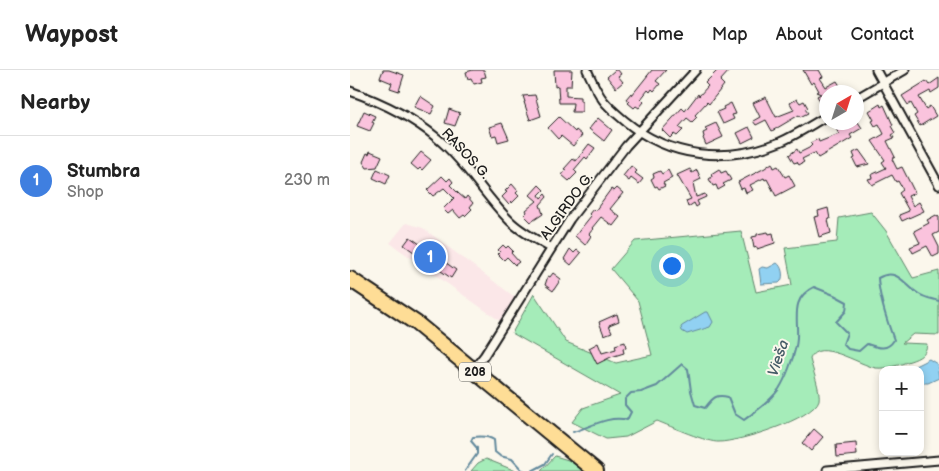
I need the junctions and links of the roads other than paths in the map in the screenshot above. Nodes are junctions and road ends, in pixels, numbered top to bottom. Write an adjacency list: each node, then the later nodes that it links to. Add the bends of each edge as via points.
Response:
1 (587, 70): 9 (street, via 602,99)
2 (696, 70): 9 (street, ALGIRDO G.)
3 (876, 70): 5 (street)
4 (905, 70): 5 (street)
5 (883, 83): 7 (street); 10 (street)
6 (350, 91): 11 (street, RASOS G., via 402,113 433,135 509,220)
7 (864, 94)
8 (819, 120): 9 (street, via 770,146 716,155 672,149)
9 (639, 132): 11 (street, ALGIRDO G.)
10 (939, 185)
11 (551, 248): 13 (street, ALGIRDO G.)
12 (350, 279): 13 (highway, 208, via 416,323)
13 (473, 370): 16 (highway, 208)
14 (939, 460): 15 (street)
15 (827, 470)
16 (596, 471)

